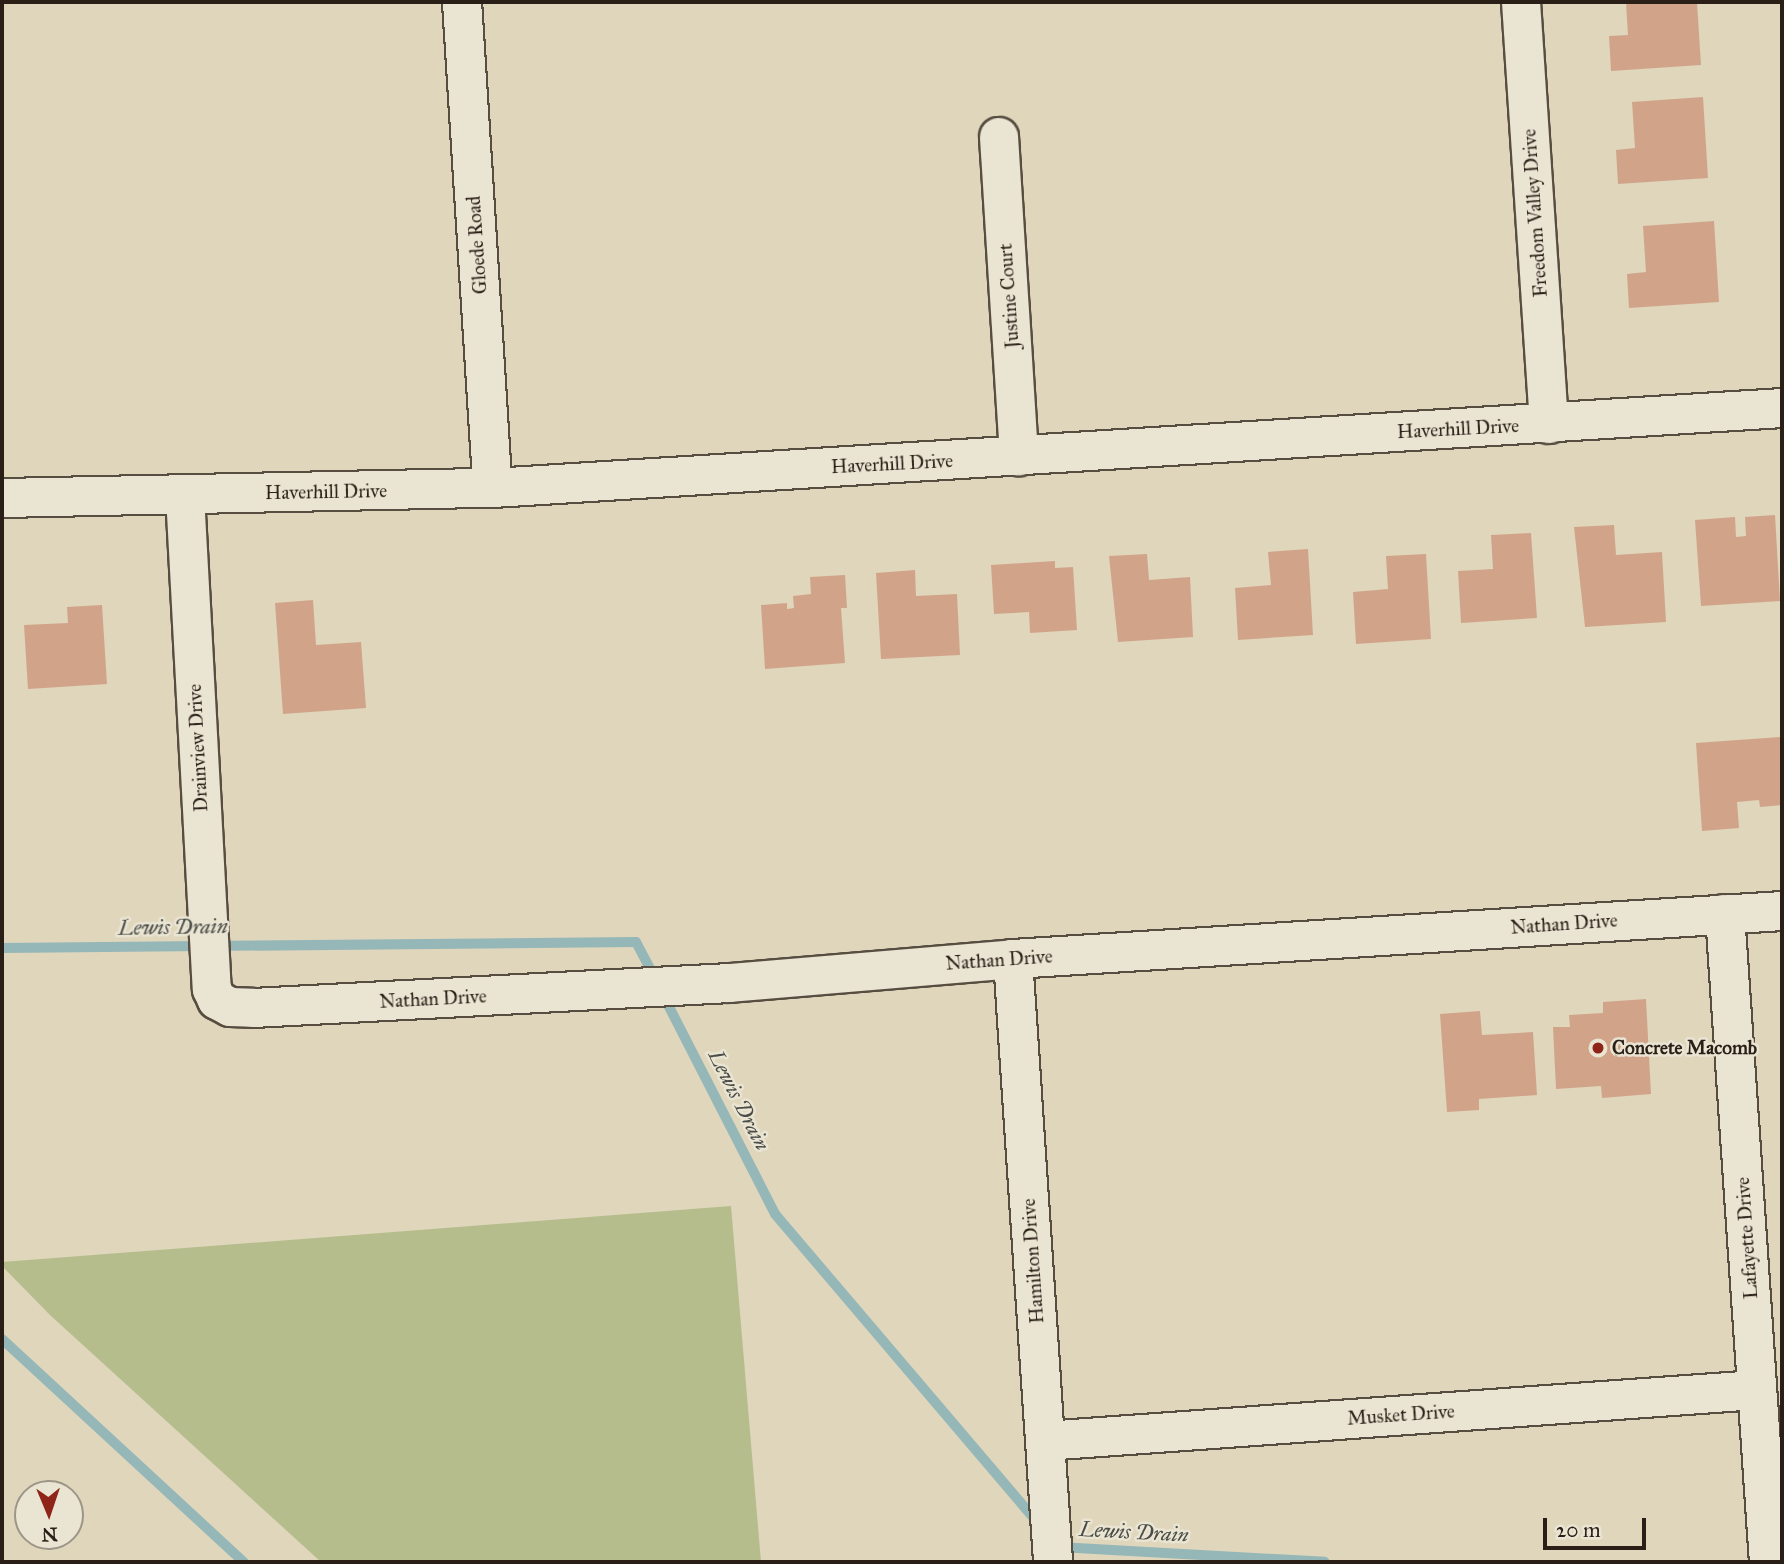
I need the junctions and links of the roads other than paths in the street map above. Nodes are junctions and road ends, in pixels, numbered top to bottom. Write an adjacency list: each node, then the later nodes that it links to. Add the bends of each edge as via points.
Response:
1 (462, 2): 7 (street, Gloede Road)
2 (1521, 2): 5 (street, Freedom Valley Drive)
3 (999, 136): 6 (street, Justine Court)
4 (1782, 408): 5 (street, Haverhill Drive)
5 (1549, 424): 6 (street, Haverhill Drive)
6 (1019, 456): 7 (street, Haverhill Drive)
7 (493, 488): 8 (street, Haverhill Drive)
8 (185, 495): 9 (street, Haverhill Drive); 13 (street, Drainview Drive, via 210,964)
9 (2, 498)
10 (1782, 911): 11 (street, Nathan Drive)
11 (1725, 914): 12 (street, Nathan Drive); 14 (street, Lafayette Drive)
12 (1013, 959): 13 (street, Nathan Drive, via 729,983 253,1008 230,1007); 15 (street, Hamilton Drive)
13 (217, 1000)
14 (1757, 1390): 15 (street, Musket Drive); 17 (street, Lafayette Drive)
15 (1045, 1441): 16 (street, Hamilton Drive)
16 (1053, 1562)
17 (1769, 1562)

